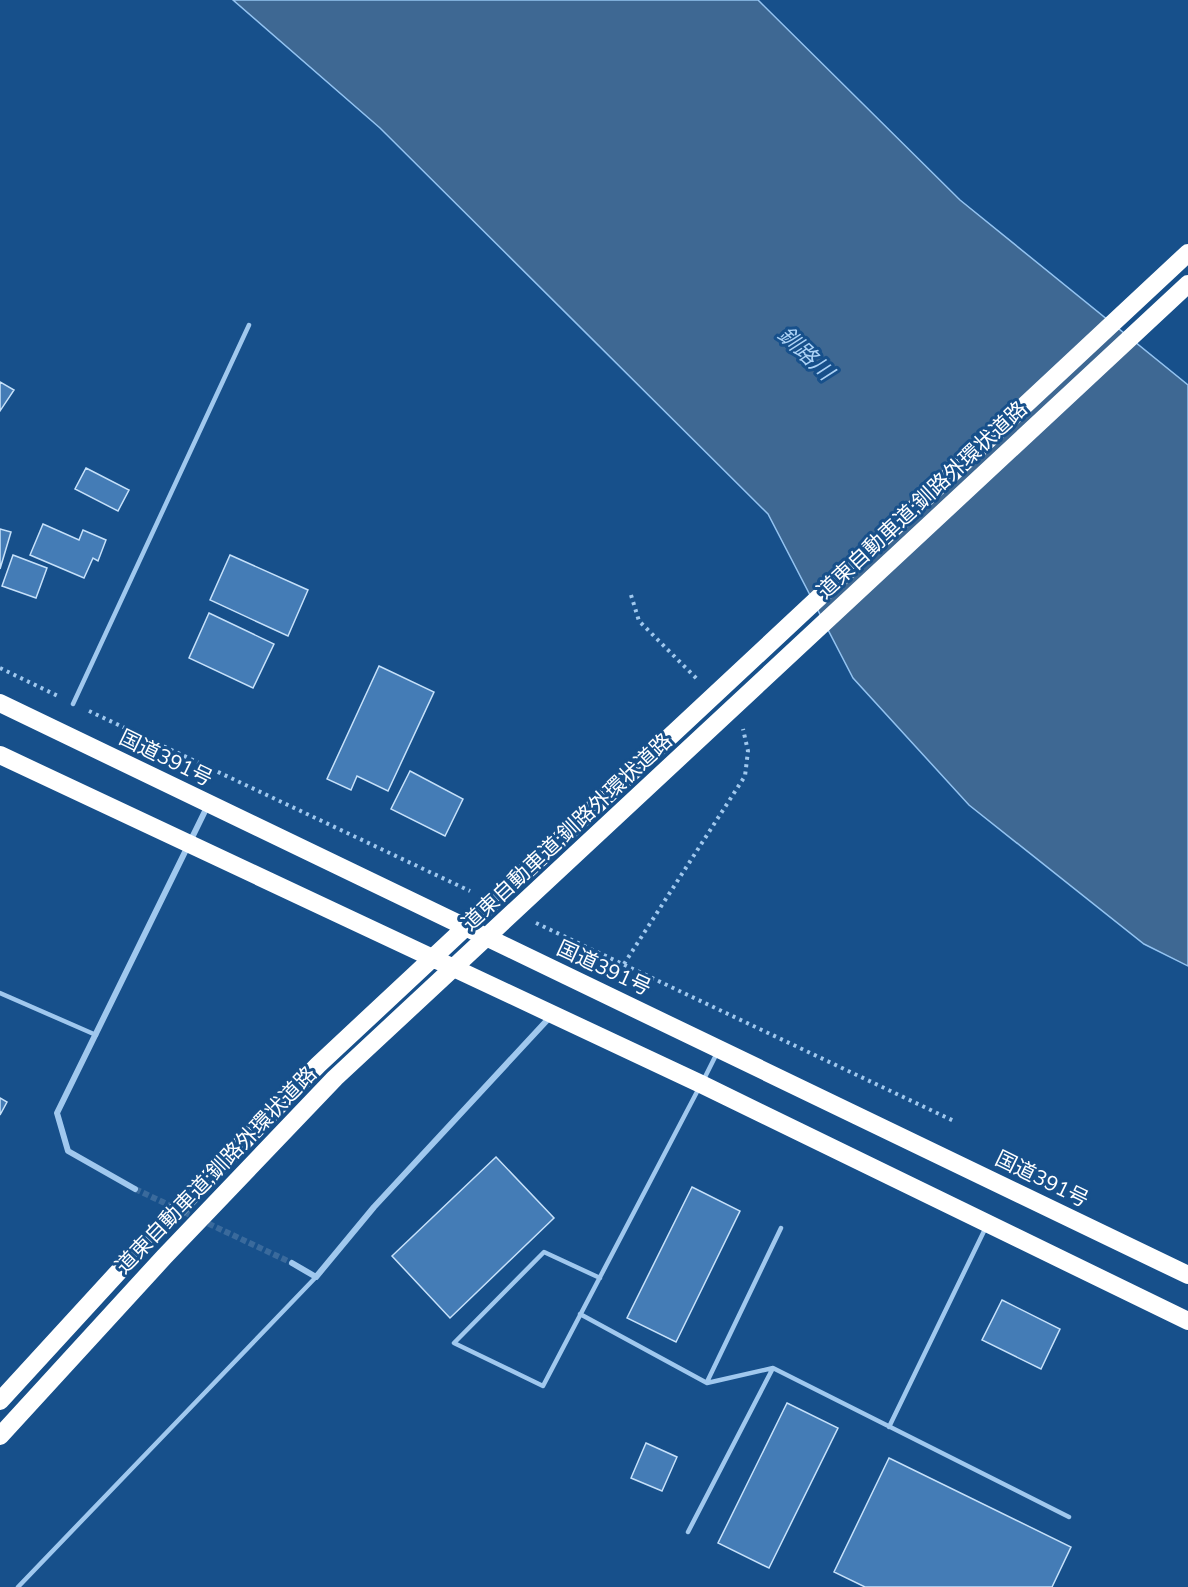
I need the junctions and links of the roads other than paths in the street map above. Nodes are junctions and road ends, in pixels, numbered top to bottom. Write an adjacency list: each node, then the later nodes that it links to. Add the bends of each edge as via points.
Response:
1 (1188, 253): 25 (highway, 道東自動車道;釧路外環状道路, via 318,1065 144,1244)
2 (1188, 284): 27 (highway, 道東自動車道;釧路外環状道路, via 335,1078)
3 (249, 325): 5 (lane)
4 (0, 703): 7 (highway, 国道391号)
5 (74, 704)
6 (0, 755): 8 (highway)
7 (208, 804): 8 (street); 12 (highway, 国道391号)
8 (190, 842): 10 (highway); 11 (street)
9 (0, 993): 11 (lane)
10 (551, 1015): 13 (highway); 19 (street)
11 (96, 1035): 14 (street, via 57,1113 68,1151)
12 (719, 1048): 13 (lane); 18 (highway, 国道391号)
13 (701, 1084): 15 (highway); 20 (lane)
14 (135, 1189)
15 (988, 1224): 22 (highway); 26 (lane)
16 (781, 1228): 24 (lane)
17 (292, 1263): 19 (street)
18 (1188, 1275)
19 (316, 1277): 30 (lane)
20 (600, 1278): 21 (lane); 21 (lane, via 544,1252 454,1343 543,1386)
21 (580, 1314): 24 (lane)
22 (1188, 1321)
23 (772, 1368): 24 (lane); 26 (lane); 29 (lane)
24 (707, 1383)
25 (0, 1401)
26 (889, 1427): 28 (lane)
27 (0, 1436)
28 (1069, 1517)
29 (688, 1532)
30 (18, 1587)

